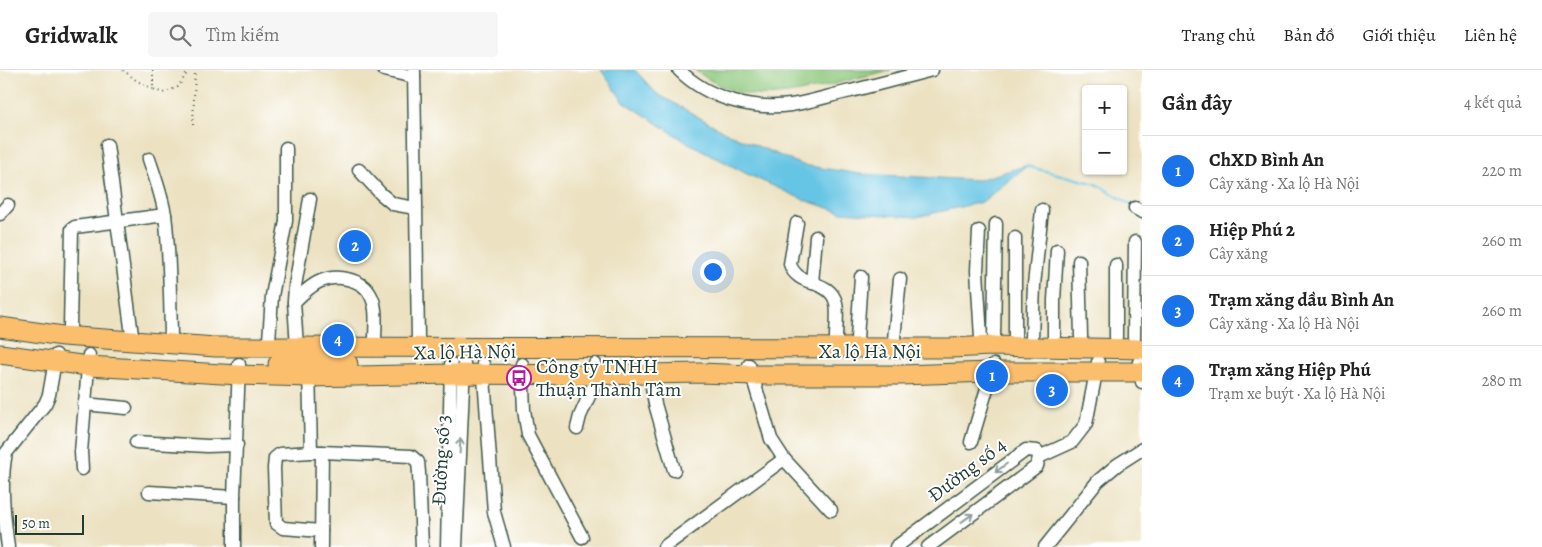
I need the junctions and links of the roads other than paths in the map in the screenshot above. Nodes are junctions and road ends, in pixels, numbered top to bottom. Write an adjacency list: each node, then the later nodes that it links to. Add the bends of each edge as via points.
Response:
1 (384, 70): 4 (street)
2 (679, 70): 3 (street, via 693,82 718,95 768,106 803,102)
3 (932, 70)
4 (414, 74): 10 (street)
5 (107, 144): 13 (street)
6 (286, 148): 37 (street, via 286,221 272,296)
7 (149, 159): 12 (street)
8 (359, 170): 10 (street, via 393,204)
9 (310, 199): 26 (street)
10 (415, 208): 40 (street)
11 (1042, 210): 38 (street)
12 (164, 215): 13 (street); 31 (street, via 170,262)
13 (118, 222): 29 (street, via 72,229); 30 (street)
14 (797, 223): 25 (street, via 790,264 795,274)
15 (996, 224): 43 (street)
16 (979, 231): 43 (street, via 977,270)
17 (816, 237): 25 (street)
18 (1015, 238): 38 (street)
19 (1135, 242): 46 (street)
20 (1057, 250): 32 (street)
21 (1079, 261): 33 (street)
22 (1116, 265): 46 (street)
23 (861, 277): 35 (street)
24 (900, 279): 36 (street)
25 (812, 282): 34 (street, via 826,287 836,304)
26 (294, 302): 39 (street, via 327,278 355,281 370,293 373,302); 42 (street)
27 (0, 317): 29 (highway, Xa lộ Hà Nội)
28 (0, 327): 42 (highway, Xa lộ Hà Nội, via 63,336 216,347)
29 (70, 328): 30 (highway, Xa lộ Hà Nội)
30 (132, 335): 31 (highway, Xa lộ Hà Nội)
31 (171, 336): 37 (highway, Xa lộ Hà Nội)
32 (1054, 337): 33 (highway, Xa lộ Hà Nội); 38 (highway, Xa lộ Hà Nội)
33 (1081, 337): 46 (highway, Xa lộ Hà Nội)
34 (836, 338): 35 (highway, Xa lộ Hà Nội); 40 (highway, Xa lộ Hà Nội)
35 (857, 338): 36 (highway, Xa lộ Hà Nội)
36 (894, 338): 43 (highway, Xa lộ Hà Nội)
37 (269, 341): 42 (highway, Xa lộ Hà Nội)
38 (1029, 341): 43 (highway, Xa lộ Hà Nội); 46 (highway, Xa lộ Hà Nội)
39 (367, 343): 40 (highway, Xa lộ Hà Nội); 42 (highway, Xa lộ Hà Nội)
40 (418, 344): 43 (highway, Xa lộ Hà Nội)
41 (0, 345): 45 (highway, Xa lộ Hà Nội)
42 (293, 347)
43 (990, 351): 48 (highway, Xa lộ Hà Nội); 57 (highway, Xa lộ Hà Nội); 63 (street)
44 (0, 354): 45 (highway, Xa lộ Hà Nội)
45 (55, 357): 47 (highway, Xa lộ Hà Nội); 73 (street, via 45,404 2,461)
46 (1138, 357): 48 (highway, Xa lộ Hà Nội)
47 (88, 360): 49 (highway, Xa lộ Hà Nội, via 180,362); 59 (street)
48 (1098, 367): 67 (street, via 1086,424 1072,442)
49 (239, 369): 55 (highway, Xa lộ Hà Nội); 64 (street)
50 (458, 369): 51 (highway, Xa lộ Hà Nội); 55 (highway, Xa lộ Hà Nội); 81 (street, Đường số 3); 82 (street, Đường số 3, one-way to 50)
51 (484, 369): 52 (highway, Xa lộ Hà Nội); 83 (street, via 492,497)
52 (522, 369): 56 (highway, Xa lộ Hà Nội); 76 (street, via 528,435)
53 (649, 369): 54 (highway, Xa lộ Hà Nội); 56 (highway, Xa lộ Hà Nội); 70 (street, via 655,404)
54 (699, 369): 57 (highway, Xa lộ Hà Nội); 58 (street, via 699,382)
55 (309, 370): 66 (street)
56 (593, 370): 61 (street, via 594,385)
57 (751, 370): 68 (street, via 771,439)
58 (683, 381)
59 (84, 404): 60 (street); 69 (street)
60 (126, 408)
61 (577, 428)
62 (136, 442): 64 (street)
63 (971, 442)
64 (237, 445): 72 (street)
65 (1142, 449): 87 (street, via 1098,480)
66 (316, 452): 75 (street); 75 (street, via 280,454 275,458 276,523 283,528); 80 (street, via 411,456 418,462)
67 (1039, 457): 85 (street, Đường số 4, one-way to 85, via 1038,451 1026,450); 86 (street, Đường số 4, one-way to 67, via 1037,466)
68 (784, 459): 74 (street); 84 (street)
69 (82, 469)
70 (674, 470)
71 (149, 492): 72 (street)
72 (234, 497): 78 (street)
73 (1, 500): 77 (street)
74 (831, 510)
75 (322, 530): 79 (street)
76 (582, 537)
77 (8, 547)
78 (234, 547)
79 (321, 547)
80 (422, 547)
81 (447, 547)
82 (456, 547)
83 (504, 547)
84 (664, 547)
85 (896, 547)
86 (928, 547)
87 (1046, 547)

